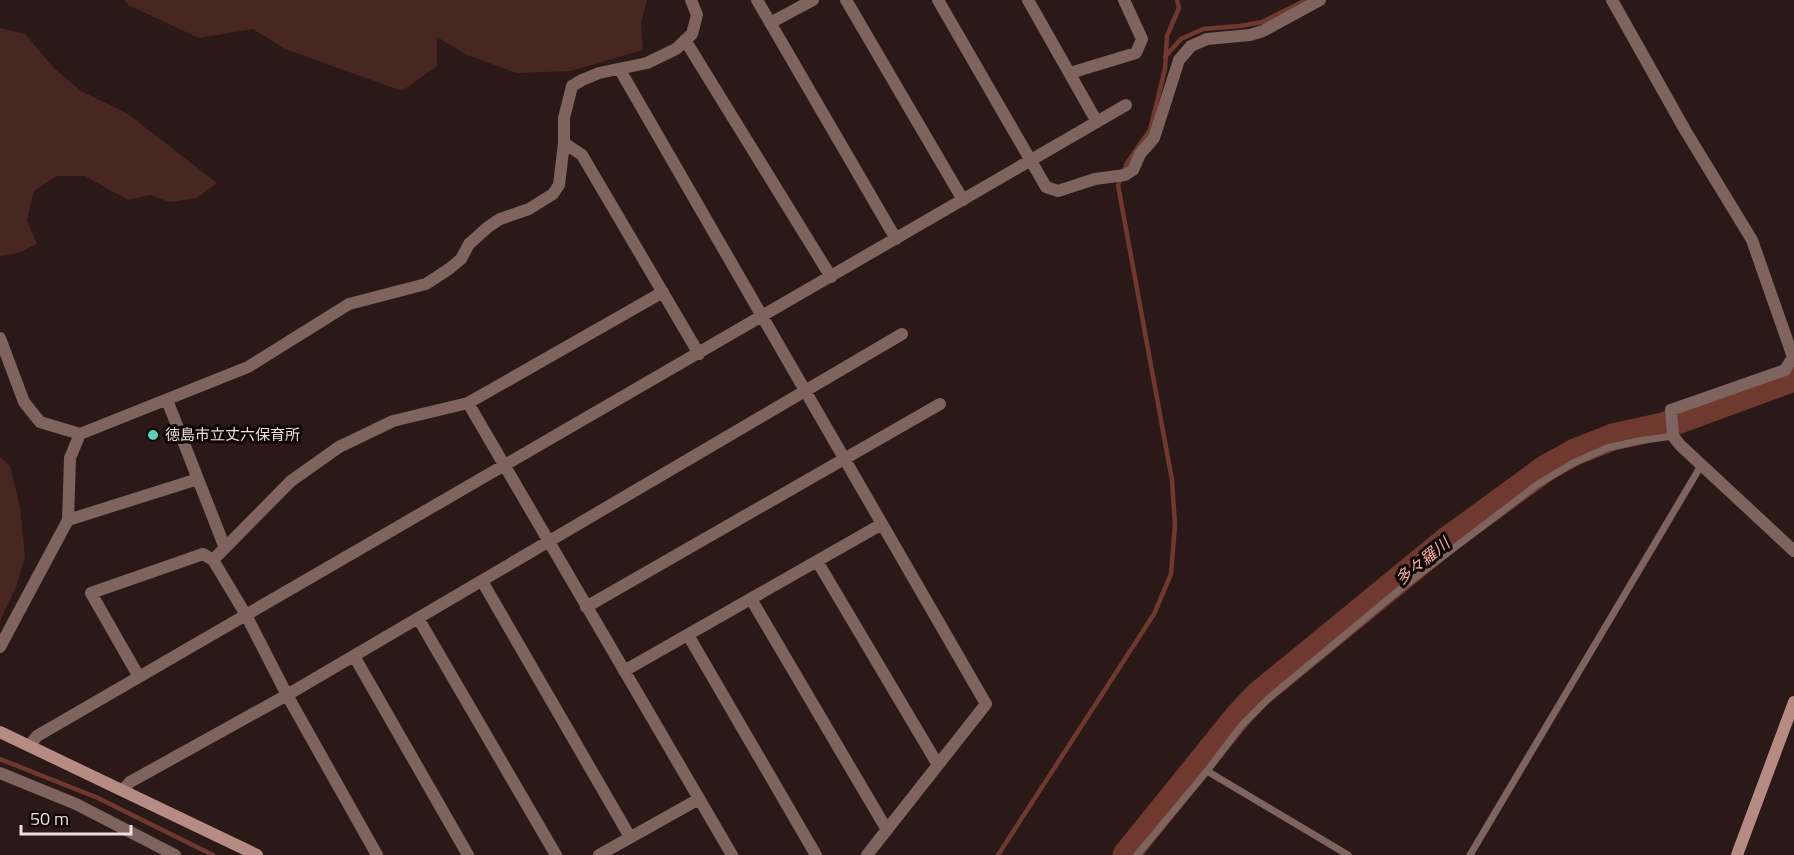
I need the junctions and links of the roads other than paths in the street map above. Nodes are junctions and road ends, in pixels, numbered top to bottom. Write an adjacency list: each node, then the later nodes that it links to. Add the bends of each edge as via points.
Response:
1 (691, 0): 11 (street, via 697,15 692,34)
2 (757, 0): 10 (street)
3 (813, 0): 10 (street)
4 (846, 0): 18 (street)
5 (938, 0): 17 (street)
6 (1028, 0): 13 (street)
7 (1124, 0): 13 (street, via 1142,39 1136,53)
8 (1320, 0): 17 (street, via 1263,32 1207,39 1191,46 1179,60 1154,138 1133,170 1058,191 1046,187)
9 (1612, 0): 30 (street, via 1752,240 1793,357 1785,370 1671,410)
10 (770, 23): 19 (street)
11 (686, 40): 12 (street, via 647,63); 20 (street)
12 (620, 70): 16 (street, via 599,73 572,86 564,118); 22 (street)
13 (1070, 73): 15 (street)
14 (1126, 105): 15 (street)
15 (1097, 122): 17 (street)
16 (564, 143): 21 (street, via 582,155); 27 (street, via 559,185 553,194 488,227 469,244 461,259 426,284 349,304 248,367)
17 (1031, 160): 18 (street)
18 (963, 200): 19 (street)
19 (896, 239): 20 (street)
20 (831, 277): 22 (street)
21 (663, 292): 25 (street); 28 (street)
22 (763, 317): 25 (street); 26 (street)
23 (902, 334): 26 (street)
24 (0, 338): 31 (street, via 24,402 40,422)
25 (699, 354): 34 (street)
26 (806, 392): 32 (street); 38 (street)
27 (167, 400): 31 (street); 35 (street)
28 (468, 403): 34 (street); 39 (street, via 393,421 339,447 291,481)
29 (940, 404): 32 (street)
30 (1672, 433): 33 (street); 58 (lane, via 1606,448 1538,484 1404,586 1269,698 1241,726)
31 (80, 434): 36 (street, via 70,458)
32 (845, 459): 37 (street); 45 (street)
33 (1702, 464): 40 (street); 75 (lane)
34 (505, 466): 38 (street); 46 (street)
35 (198, 479): 36 (street); 39 (street)
36 (68, 520): 49 (street)
37 (882, 524): 42 (street); 57 (street, via 986,704)
38 (549, 542): 43 (street); 45 (street)
39 (225, 548): 41 (street)
40 (1794, 551)
41 (213, 560): 46 (street); 52 (street, via 203,554 92,593)
42 (817, 561): 44 (street); 57 (street)
43 (482, 581): 47 (street); 63 (street)
44 (751, 599): 48 (street); 62 (street)
45 (586, 607): 51 (street)
46 (246, 615): 52 (street); 53 (street)
47 (418, 618): 50 (street); 68 (street)
48 (688, 635): 51 (street); 71 (street)
49 (0, 647)
50 (354, 656): 53 (street); 67 (street)
51 (624, 671): 61 (street)
52 (139, 677): 56 (street, via 37,736)
53 (287, 695): 60 (street, via 130,782); 66 (street)
54 (1794, 702): 76 (street)
55 (0, 732): 56 (street)
56 (30, 746): 60 (street)
57 (938, 765): 62 (street)
58 (1207, 771): 73 (lane); 74 (lane)
59 (0, 773): 64 (street, via 76,804)
60 (123, 790): 65 (street)
61 (699, 799): 63 (street); 70 (street)
62 (887, 830): 72 (street)
63 (630, 837): 69 (street)
64 (175, 855)
65 (257, 855)
66 (377, 855)
67 (468, 855)
68 (556, 855)
69 (599, 855)
70 (732, 855)
71 (816, 855)
72 (867, 855)
73 (1137, 855)
74 (1348, 855)
75 (1470, 855)
76 (1737, 855)

